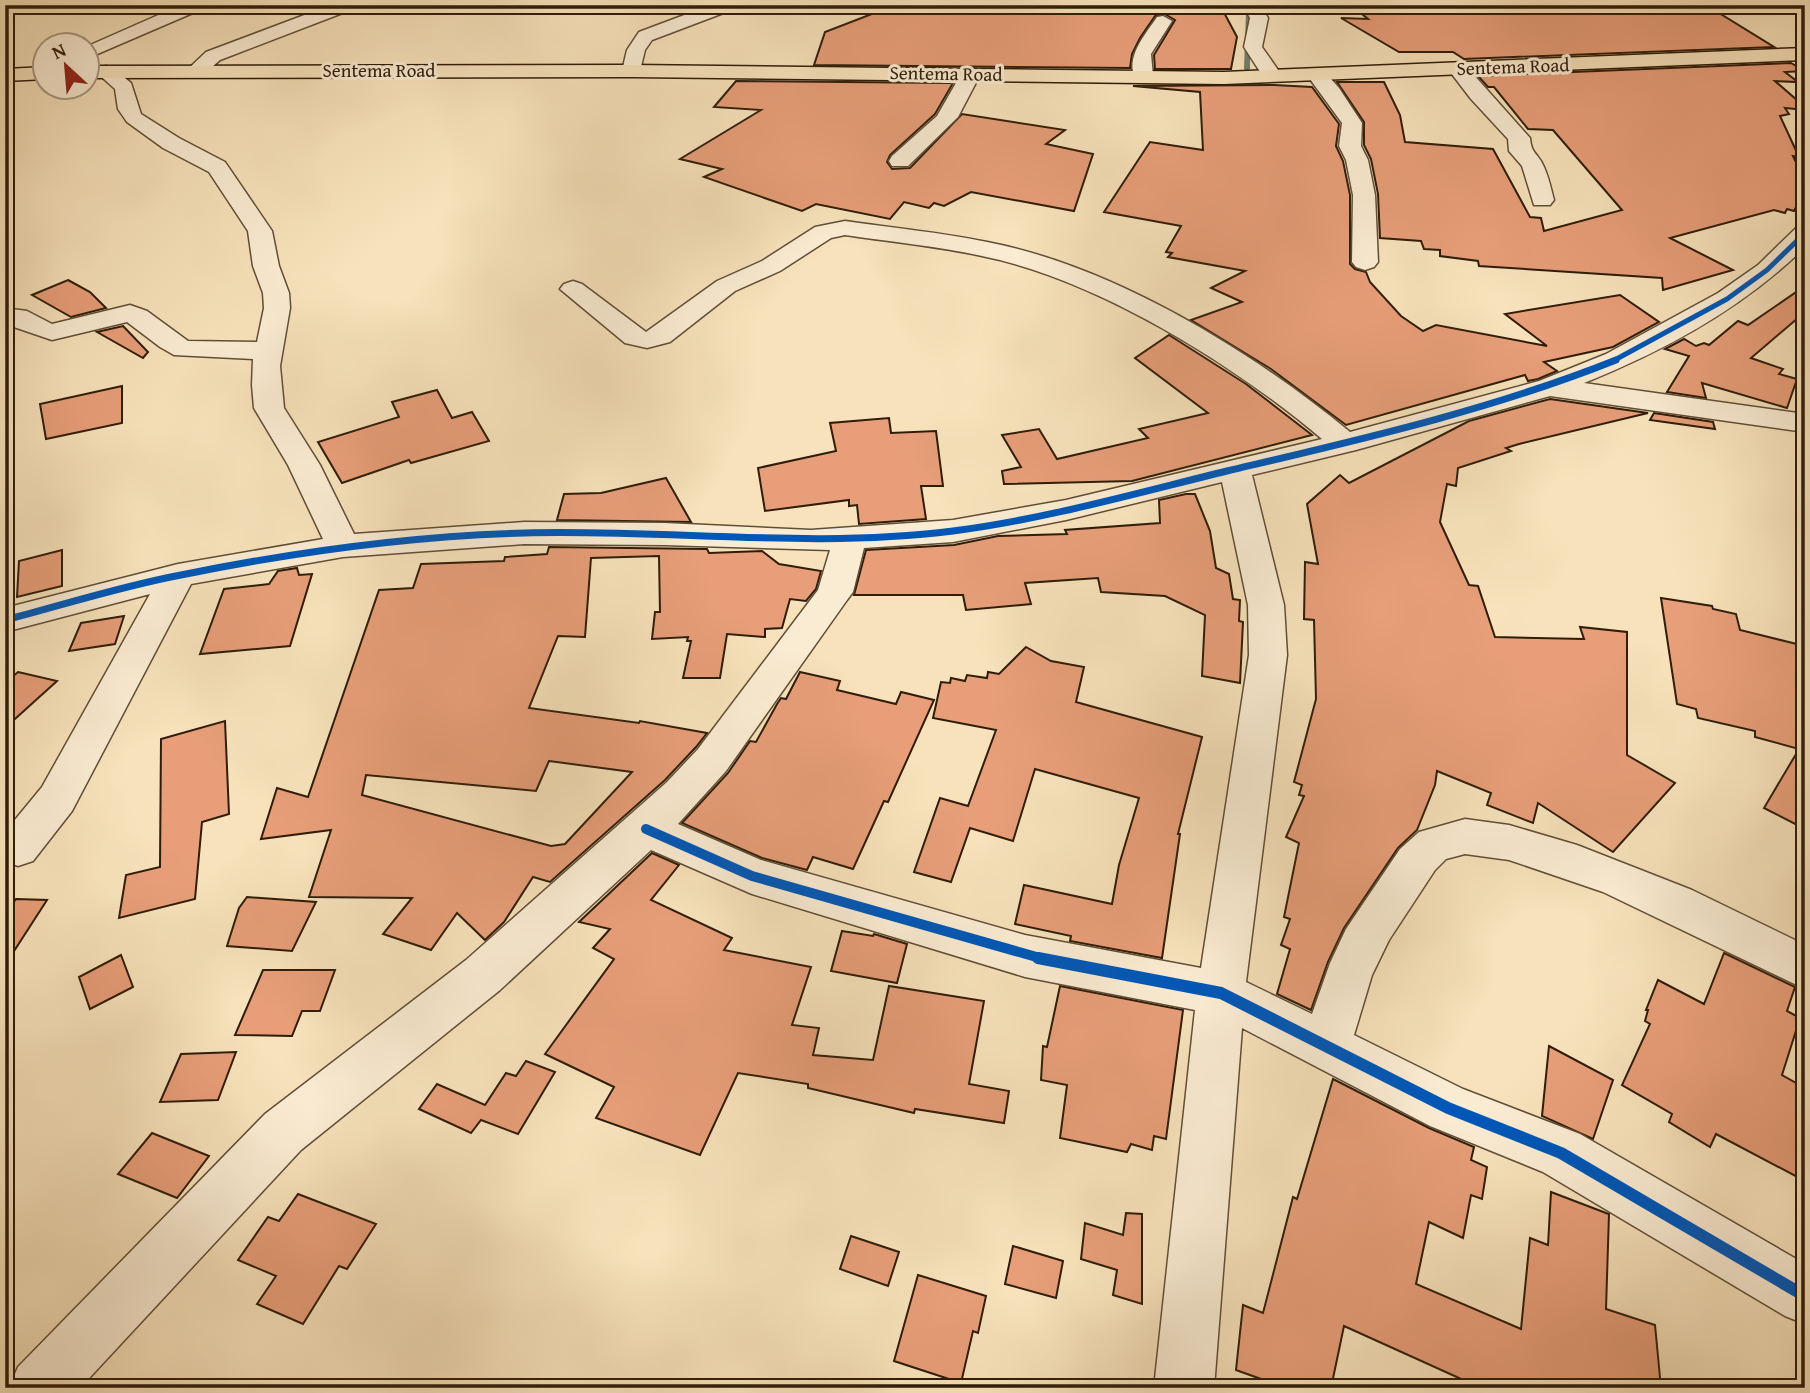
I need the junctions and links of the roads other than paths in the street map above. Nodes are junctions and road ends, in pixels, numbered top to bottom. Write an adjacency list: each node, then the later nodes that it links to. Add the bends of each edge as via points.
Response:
1 (196, 5): 6 (street)
2 (347, 5): 9 (street, via 213,57)
3 (728, 5): 10 (street, via 645,36 636,50)
4 (1251, 5): 18 (street, via 1259,19 1253,47)
5 (1163, 21): 17 (street, via 1142,53)
6 (102, 47)
7 (1805, 54): 8 (main road, Sentema Road)
8 (1458, 69): 16 (main road, Sentema Road); 20 (street, via 1519,138 1520,151 1532,164)
9 (197, 70): 10 (main road, Sentema Road); 11 (main road, Sentema Road)
10 (632, 71): 12 (main road, Sentema Road)
11 (102, 72)
12 (971, 73): 17 (main road, Sentema Road); 19 (street, via 944,120)
13 (32, 74): 14 (main road)
14 (5, 75)
15 (102, 75): 25 (street, via 124,87 134,118 217,167 257,224 276,293)
16 (1317, 75): 18 (main road, Sentema Road); 22 (street, via 1352,123 1350,146 1364,195)
17 (1143, 76): 18 (main road, Sentema Road)
18 (1273, 77)
19 (900, 161)
20 (1542, 201)
21 (1804, 235): 26 (street, via 1727,299)
22 (1365, 262)
23 (573, 289): 30 (street, via 635,337 647,340 660,336 715,292 771,266 829,230 845,228 987,249 1085,279 1185,330 1302,407)
24 (5, 316): 25 (street, via 18,316 52,332 130,313 184,349)
25 (270, 351): 33 (street, via 269,408 304,465)
26 (1616, 360): 27 (street); 28 (street)
27 (1549, 387): 28 (street); 30 (street)
28 (1647, 399): 29 (street, via 1727,416)
29 (1805, 423)
30 (1345, 443): 31 (street)
31 (1235, 470): 32 (street, via 988,525); 39 (street, via 1266,605 1268,655)
32 (850, 538): 33 (street, via 811,541 524,533); 36 (street, via 835,592 712,760)
33 (343, 546): 34 (street)
34 (177, 575): 35 (street); 37 (street, via 57,799)
35 (5, 620)
36 (646, 829): 39 (street, via 752,876 1025,957); 42 (street, via 483,975 283,1132)
37 (19, 848)
38 (1805, 968): 40 (street, via 1564,856 1485,840 1447,838 1420,855 1358,952)
39 (1221, 993): 40 (street); 43 (street)
40 (1325, 1048): 41 (street, via 1448,1108 1561,1153)
41 (1805, 1296)
42 (39, 1388)
43 (1184, 1388)

